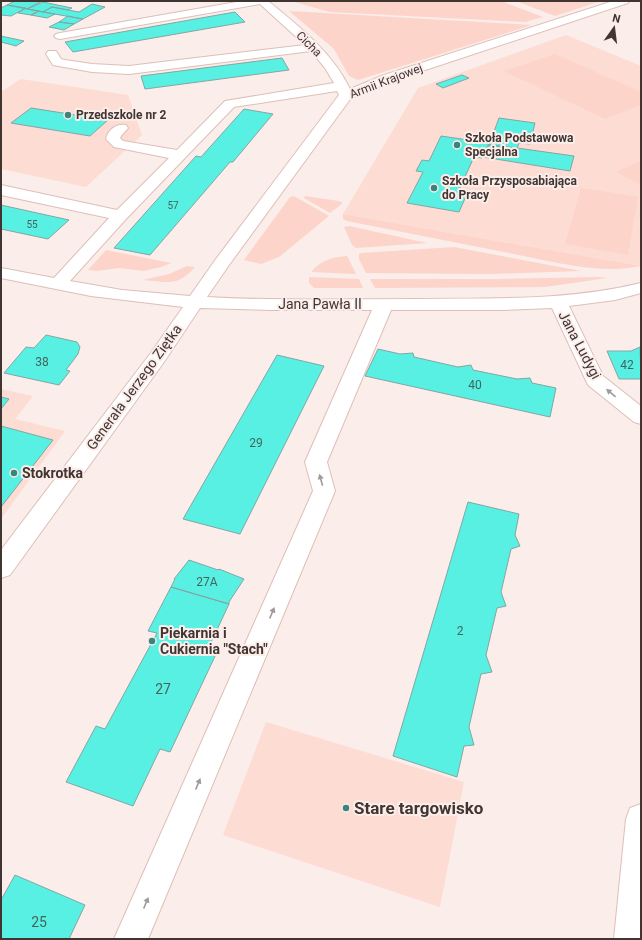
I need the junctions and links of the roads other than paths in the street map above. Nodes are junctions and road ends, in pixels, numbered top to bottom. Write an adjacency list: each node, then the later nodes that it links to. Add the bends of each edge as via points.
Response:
1 (261, 1): 3 (street); 4 (street, Cicha)
2 (624, 1): 6 (street, Armii Krajowej)
3 (60, 36)
4 (315, 47): 5 (street, via 129,70 65,64 57,62); 6 (street, Cicha, via 332,68)
5 (52, 54)
6 (344, 90): 8 (street, via 230,104); 14 (street, Armii Krajowej)
7 (121, 128): 8 (street, via 113,139 118,144)
8 (179, 155): 10 (street)
9 (1, 190): 10 (street)
10 (120, 216): 12 (street)
11 (1, 273): 12 (street, Jana Pawła II)
12 (58, 284): 14 (street, Jana Pawła II, via 122,295)
13 (641, 288): 15 (street, Jana Pawła II, via 596,298)
14 (195, 302): 16 (street, Jana Pawła II); 18 (street, Generała Jerzego Ziętka, via 157,358)
15 (558, 302): 16 (street, Jana Pawła II); 17 (street, Jana Ludygi, one-way to 15, via 595,380)
16 (384, 304): 21 (street, one-way to 16, via 324,491 316,462)
17 (641, 417)
18 (1, 568)
19 (641, 819): 20 (street)
20 (635, 930)
21 (131, 939)

